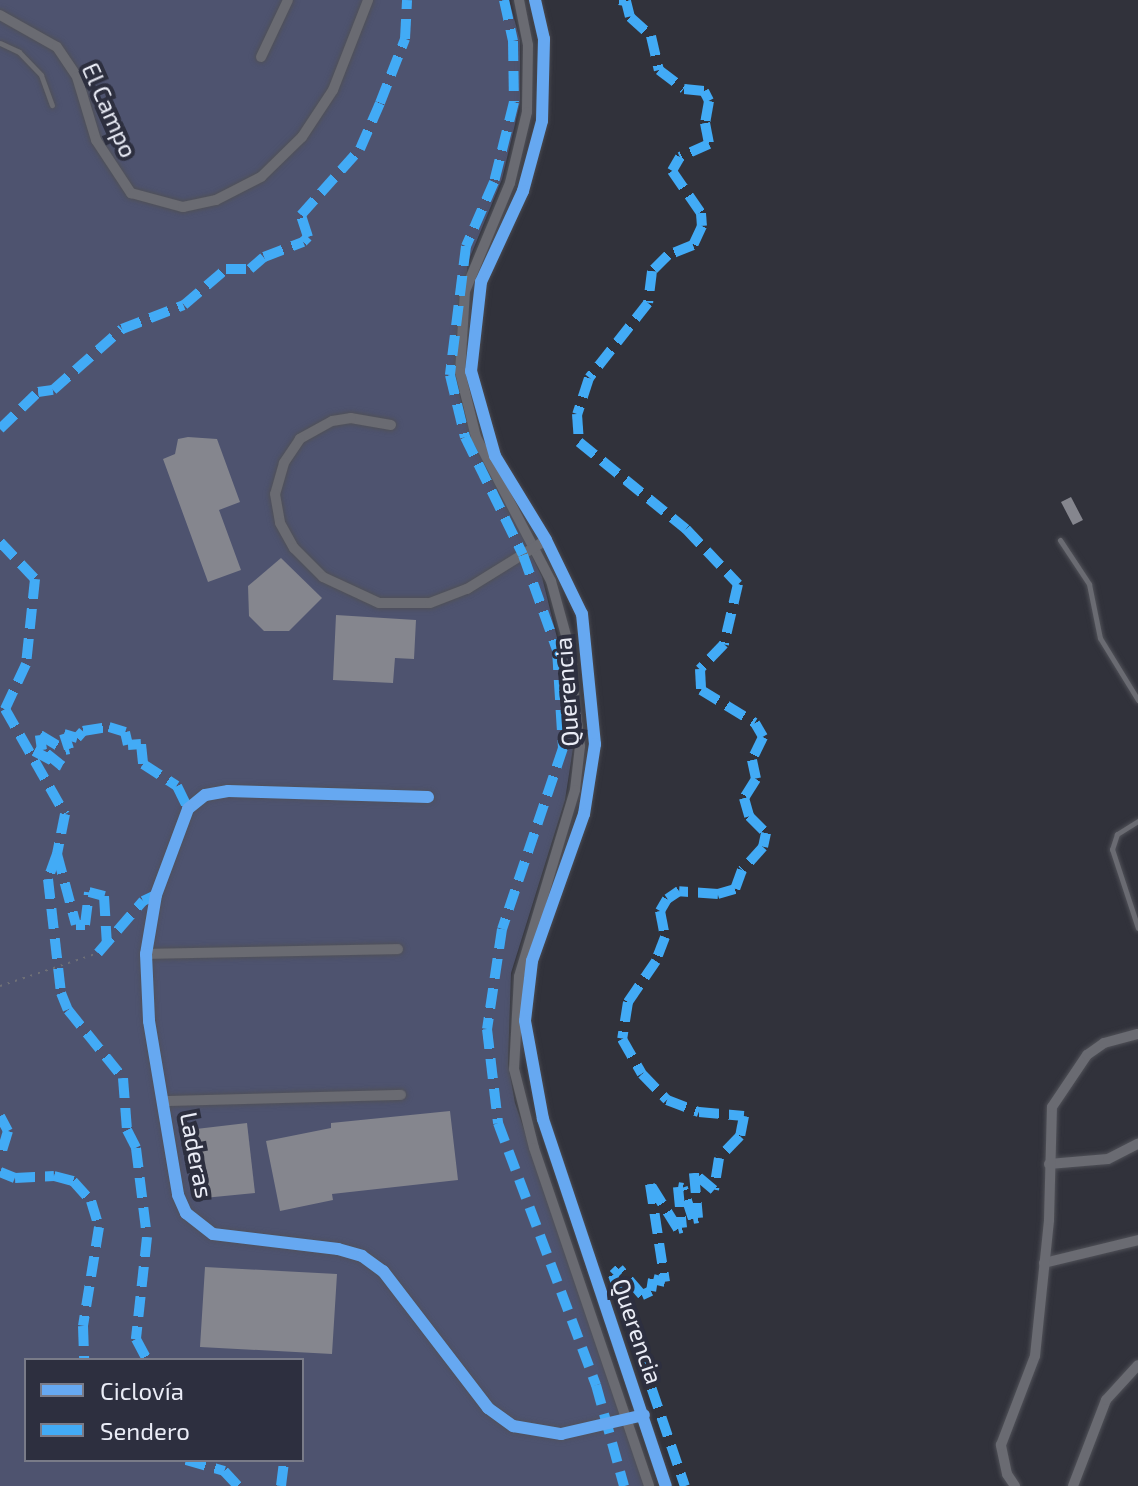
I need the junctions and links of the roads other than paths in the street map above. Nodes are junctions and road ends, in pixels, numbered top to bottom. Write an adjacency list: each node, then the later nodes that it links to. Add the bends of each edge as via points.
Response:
1 (288, 0): 7 (street)
2 (368, 0): 5 (street, El Campo, via 333,90 302,137 261,177 216,200 183,207 131,193 96,140 77,77 57,47)
3 (519, 0): 12 (street, Querencia, via 528,45 527,112 510,183 472,266 459,345 462,390 476,437)
4 (535, 0): 10 (street, Querencia, via 544,39 542,121 523,191 481,282 470,344 477,402 490,442)
5 (0, 15)
6 (0, 43): 8 (lane, via 19,52 41,75)
7 (261, 57)
8 (52, 105)
9 (391, 425): 12 (street, via 351,418 332,421 291,451 278,479 277,506 285,536 306,563 361,598 413,605 467,589)
10 (546, 540): 12 (street); 19 (street, Querencia, via 582,614 595,744 584,814)
11 (1060, 540): 13 (lane, via 1089,584 1100,638)
12 (533, 549): 19 (street, Querencia, via 551,581 567,639 580,746 572,802)
13 (1138, 700)
14 (428, 797): 18 (street, Laderas, via 228,791 205,795 188,809 173,842)
15 (1138, 821): 16 (lane, via 1117,834 1112,849)
16 (1138, 928)
17 (398, 949): 18 (street)
18 (146, 954): 22 (street, Laderas, via 149,1021)
19 (524, 977): 28 (street, Querencia, via 527,1035 543,1119); 29 (street, Querencia, via 514,1069 521,1105)
20 (1138, 1034): 24 (street, via 1104,1043 1073,1072 1048,1122)
21 (401, 1095): 22 (street)
22 (164, 1101): 29 (street, Laderas, via 178,1195 199,1226 245,1242 338,1249 362,1256 383,1271 488,1408 513,1426 561,1434)
23 (1138, 1144): 24 (street, via 1108,1159)
24 (1049, 1164): 26 (street)
25 (1138, 1240): 26 (street)
26 (1044, 1263): 32 (street, via 1035,1356 1001,1445)
27 (1138, 1365): 33 (street, via 1106,1400)
28 (644, 1415): 29 (street, Laderas); 31 (street, Querencia)
29 (625, 1421): 30 (street, Querencia)
30 (649, 1486)
31 (666, 1486)
32 (1015, 1486)
33 (1073, 1486)

